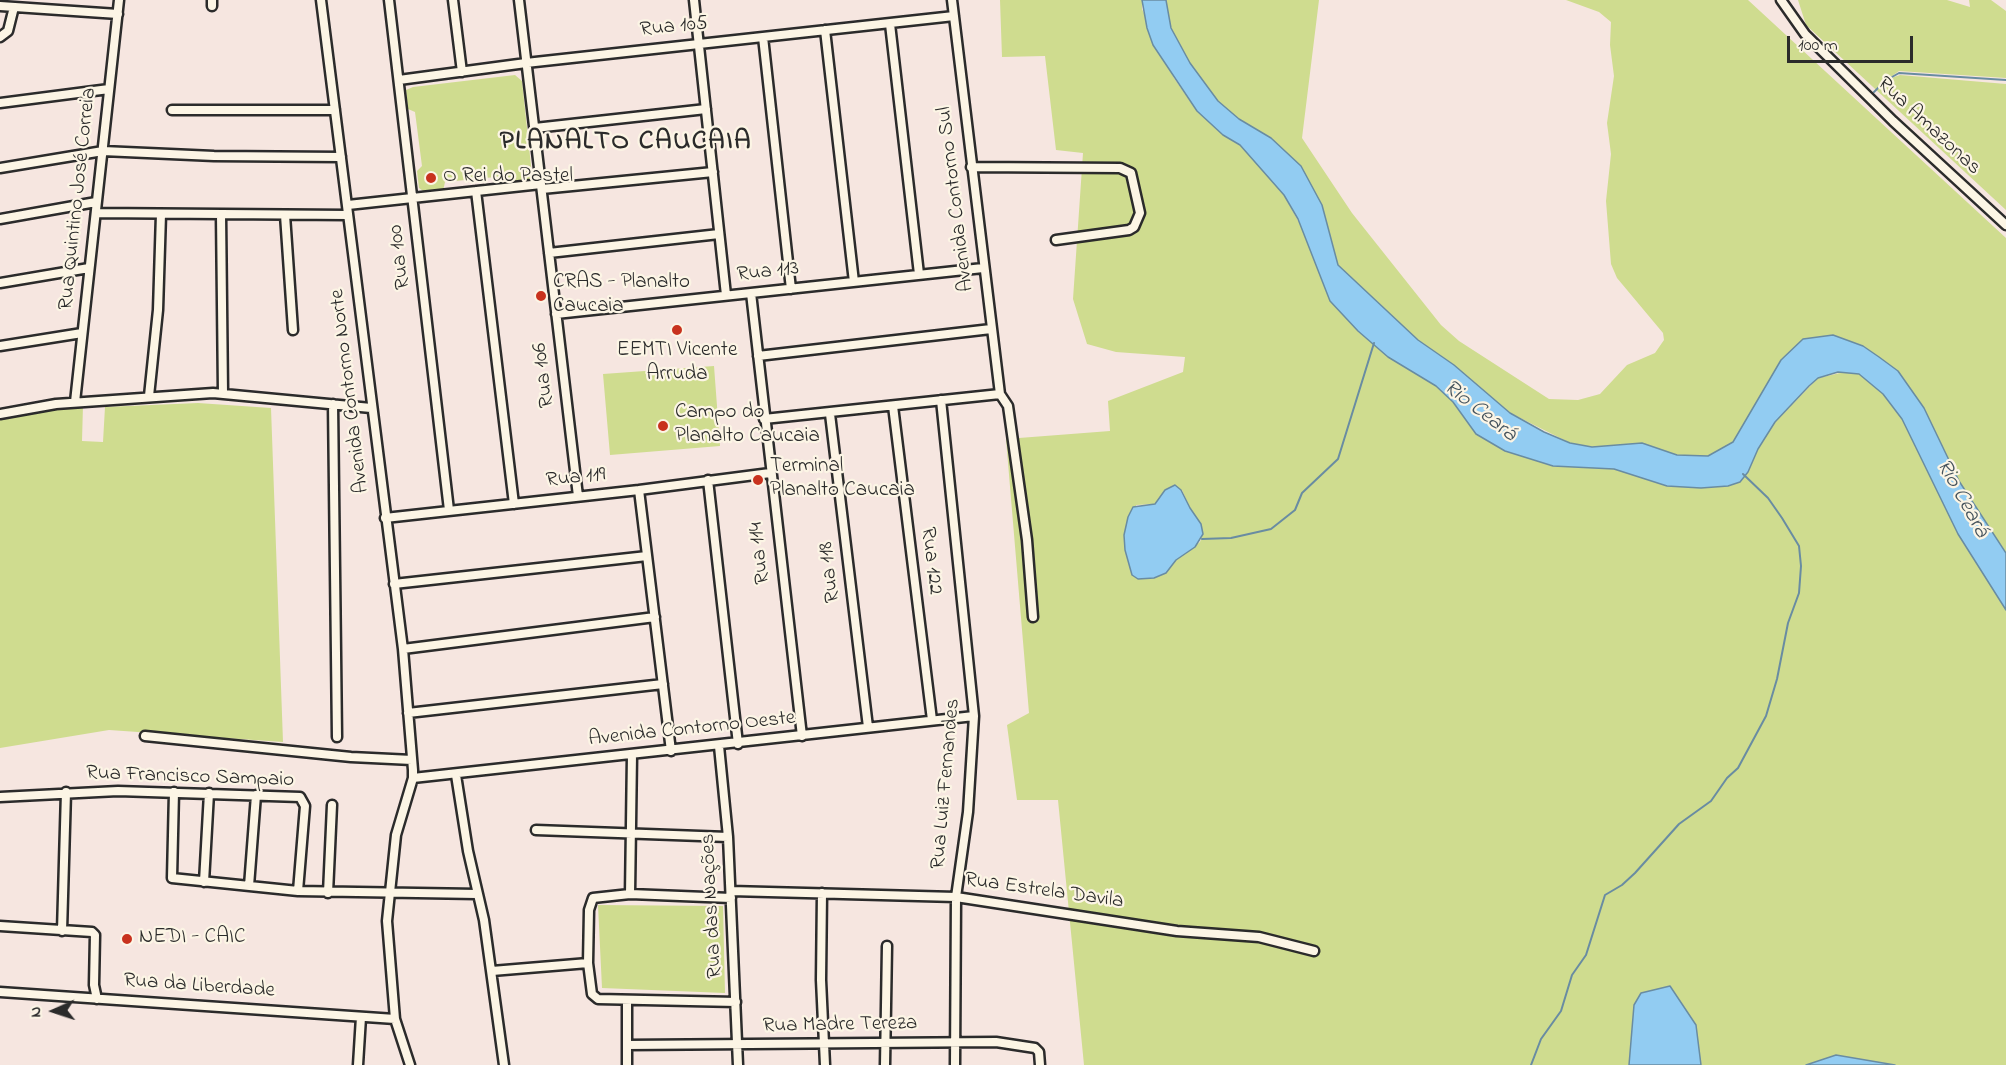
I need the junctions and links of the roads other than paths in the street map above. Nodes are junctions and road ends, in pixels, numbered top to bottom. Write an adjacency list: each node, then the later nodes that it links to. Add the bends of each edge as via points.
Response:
1 (119, 0): 11 (street, Rua Quintino José Correia)
2 (321, 0): 25 (street, Avenida Contorno Norte)
3 (389, 0): 20 (street, Rua 100)
4 (453, 0): 19 (street)
5 (519, 0): 18 (street, Rua 106)
6 (693, 0): 17 (street)
7 (952, 0): 12 (street, Avenida Contorno Sul)
8 (1781, 0): 43 (street, Rua Amazonas, via 1804,34)
9 (0, 6): 10 (street)
10 (14, 7): 11 (street); 16 (street, via 8,31)
11 (117, 14): 21 (street, Rua Quintino José Correia)
12 (954, 16): 13 (street, Rua 105); 29 (street, Avenida Contorno Sul)
13 (890, 24): 14 (street, Rua 105); 49 (street)
14 (825, 30): 15 (street, Rua 105); 50 (street)
15 (763, 37): 17 (street, Rua 105); 52 (street)
16 (0, 38)
17 (699, 44): 18 (street, Rua 105); 23 (street)
18 (526, 63): 19 (street, Rua 105); 26 (street, Rua 106)
19 (462, 72): 20 (street, Rua 105)
20 (399, 80): 34 (street, Rua 100)
21 (110, 88): 22 (street); 27 (street, Rua Quintino José Correia)
22 (0, 103)
23 (706, 109): 26 (street); 31 (street)
24 (172, 110): 25 (street)
25 (335, 110): 28 (street, Avenida Contorno Norte)
26 (535, 128): 32 (street, Rua 106)
27 (103, 151): 28 (street); 30 (street); 35 (street, Rua Quintino José Correia)
28 (341, 157): 36 (street, Avenida Contorno Norte)
29 (971, 167): 45 (street, via 1120,168 1131,173 1140,213 1134,226 1129,230); 48 (street, Avenida Contorno Sul)
30 (0, 168)
31 (713, 172): 32 (street); 44 (street)
32 (542, 186): 33 (street); 46 (street, Rua 106)
33 (476, 191): 34 (street); 76 (street)
34 (411, 198): 36 (street); 77 (street, Rua 100)
35 (96, 202): 37 (street, Rua Quintino José Correia); 42 (street)
36 (348, 205): 41 (street, Avenida Contorno Norte)
37 (96, 213): 38 (street); 47 (street, Rua Quintino José Correia)
38 (162, 214): 39 (street); 63 (street)
39 (221, 214): 40 (street); 61 (street)
40 (285, 214): 41 (street); 57 (street)
41 (348, 215): 68 (street, Avenida Contorno Norte)
42 (0, 219)
43 (2006, 225)
44 (720, 234): 46 (street); 54 (street)
45 (1056, 240)
46 (549, 253): 55 (street, Rua 106)
47 (89, 268): 51 (street); 58 (street, Rua Quintino José Correia)
48 (983, 268): 49 (street, Rua 113); 56 (street, Avenida Contorno Sul)
49 (918, 274): 50 (street, Rua 113)
50 (854, 282): 52 (street, Rua 113)
51 (0, 283)
52 (791, 289): 53 (street, Rua 113)
53 (751, 293): 54 (street, Rua 113); 60 (street, Rua 114)
54 (726, 295): 55 (street, Rua 113)
55 (556, 314): 75 (street, Rua 106)
56 (991, 329): 60 (street); 62 (street, Avenida Contorno Sul)
57 (293, 330)
58 (82, 333): 59 (street); 65 (street, Rua Quintino José Correia)
59 (0, 346)
60 (758, 356): 71 (street, Rua 114)
61 (223, 393): 63 (street); 66 (street)
62 (1000, 394): 64 (street); 82 (street, Avenida Contorno Sul, via 1010,416)
63 (149, 396): 65 (street)
64 (940, 400): 67 (street); 86 (street, Rua Luiz Fernandes)
65 (75, 402): 69 (street)
66 (333, 404): 68 (street); 91 (street)
67 (892, 406): 70 (street); 87 (street, Rua 122)
68 (371, 408): 78 (street, Avenida Contorno Norte)
69 (0, 414)
70 (830, 414): 71 (street); 88 (street, Rua 118)
71 (764, 420): 72 (street, Rua 114)
72 (770, 473): 73 (street, Rua 119); 90 (street, Rua 114)
73 (708, 480): 74 (street, Rua 119); 92 (street)
74 (639, 490): 75 (street, Rua 119); 79 (street)
75 (578, 496): 76 (street, Rua 119)
76 (514, 504): 77 (street, Rua 119)
77 (449, 510): 78 (street, Rua 119)
78 (385, 518): 80 (street, Avenida Contorno Norte)
79 (647, 556): 80 (street); 81 (street)
80 (394, 584): 83 (street, Avenida Contorno Norte)
81 (655, 617): 83 (street); 84 (street)
82 (1033, 617)
83 (403, 649): 85 (street, Avenida Contorno Norte)
84 (663, 684): 85 (street); 94 (street)
85 (408, 713): 96 (street, Avenida Contorno Norte)
86 (974, 716): 87 (street, Avenida Contorno Oeste); 117 (street, Rua Luiz Fernandes, via 968,812)
87 (932, 720): 88 (street, Avenida Contorno Oeste)
88 (868, 727): 90 (street, Avenida Contorno Oeste)
89 (145, 736): 96 (street, via 351,758)
90 (802, 736): 92 (street, Avenida Contorno Oeste)
91 (337, 737)
92 (738, 744): 93 (street, Avenida Contorno Oeste)
93 (719, 746): 94 (street, Avenida Contorno Oeste); 107 (street, Rua das Nações)
94 (671, 752): 95 (street, Avenida Contorno Oeste)
95 (632, 755): 97 (street, Avenida Contorno Oeste); 106 (street)
96 (412, 760): 98 (street, Avenida Contorno Norte)
97 (456, 775): 98 (street, Avenida Contorno Oeste); 114 (street)
98 (413, 778): 112 (street, Avenida Contorno Norte, via 396,835)
99 (66, 792): 100 (street, Rua Francisco Sampaio); 103 (street, Rua Francisco Sampaio); 119 (street)
100 (174, 792): 101 (street, Rua Francisco Sampaio); 108 (street, via 172,878)
101 (209, 792): 102 (street, Rua Francisco Sampaio); 108 (street)
102 (256, 795): 109 (street); 110 (street, Rua Francisco Sampaio, via 304,800)
103 (0, 797)
104 (332, 806): 111 (street)
105 (536, 830): 106 (street)
106 (632, 835): 107 (street); 115 (street)
107 (728, 837): 116 (street, Rua das Nações)
108 (204, 882): 109 (street)
109 (249, 886): 110 (street)
110 (298, 891): 111 (street)
111 (328, 893): 112 (street)
112 (390, 893): 114 (street); 129 (street, Avenida Contorno Norte, via 387,921)
113 (822, 893): 116 (street, Rua Estrela Davila); 117 (street, Rua Estrela Davila); 131 (street)
114 (477, 894): 123 (street)
115 (630, 894): 116 (street, Rua Estrela Davila); 122 (street, Rua Estrela Davila, via 593,898 589,910)
116 (731, 895): 127 (street, Rua das Nações)
117 (956, 897): 121 (street, Rua Estrela Davila, via 1177,931 1258,937); 132 (street, Rua Luiz Fernandes)
118 (0, 926): 119 (street)
119 (62, 931): 125 (street, via 92,932 95,937)
120 (887, 946): 130 (street)
121 (1314, 951)
122 (588, 963): 123 (street); 126 (street, via 591,990 598,999)
123 (492, 971): 137 (street)
124 (0, 992): 125 (street, Rua da Liberdade)
125 (97, 999): 128 (street, Rua da Liberdade)
126 (627, 1000): 127 (street); 133 (street)
127 (736, 1002): 134 (street, Rua das Nações)
128 (361, 1017): 129 (street, Rua da Liberdade); 135 (street)
129 (395, 1019): 136 (street, Avenida Contorno Norte)
130 (884, 1041): 131 (street, Rua Madre Tereza); 132 (street, Rua Madre Tereza); 141 (street)
131 (824, 1042): 134 (street, Rua Madre Tereza); 140 (street)
132 (955, 1043): 142 (street, Rua Luiz Fernandes); 143 (street, Rua Madre Tereza, via 1029,1046 1039,1052)
133 (627, 1046): 134 (street, Rua Madre Tereza); 138 (street)
134 (738, 1046): 139 (street, Rua das Nações)
135 (358, 1065)
136 (410, 1065)
137 (504, 1065)
138 (627, 1065)
139 (738, 1065)
140 (825, 1065)
141 (885, 1065)
142 (955, 1065)
143 (1040, 1065)

